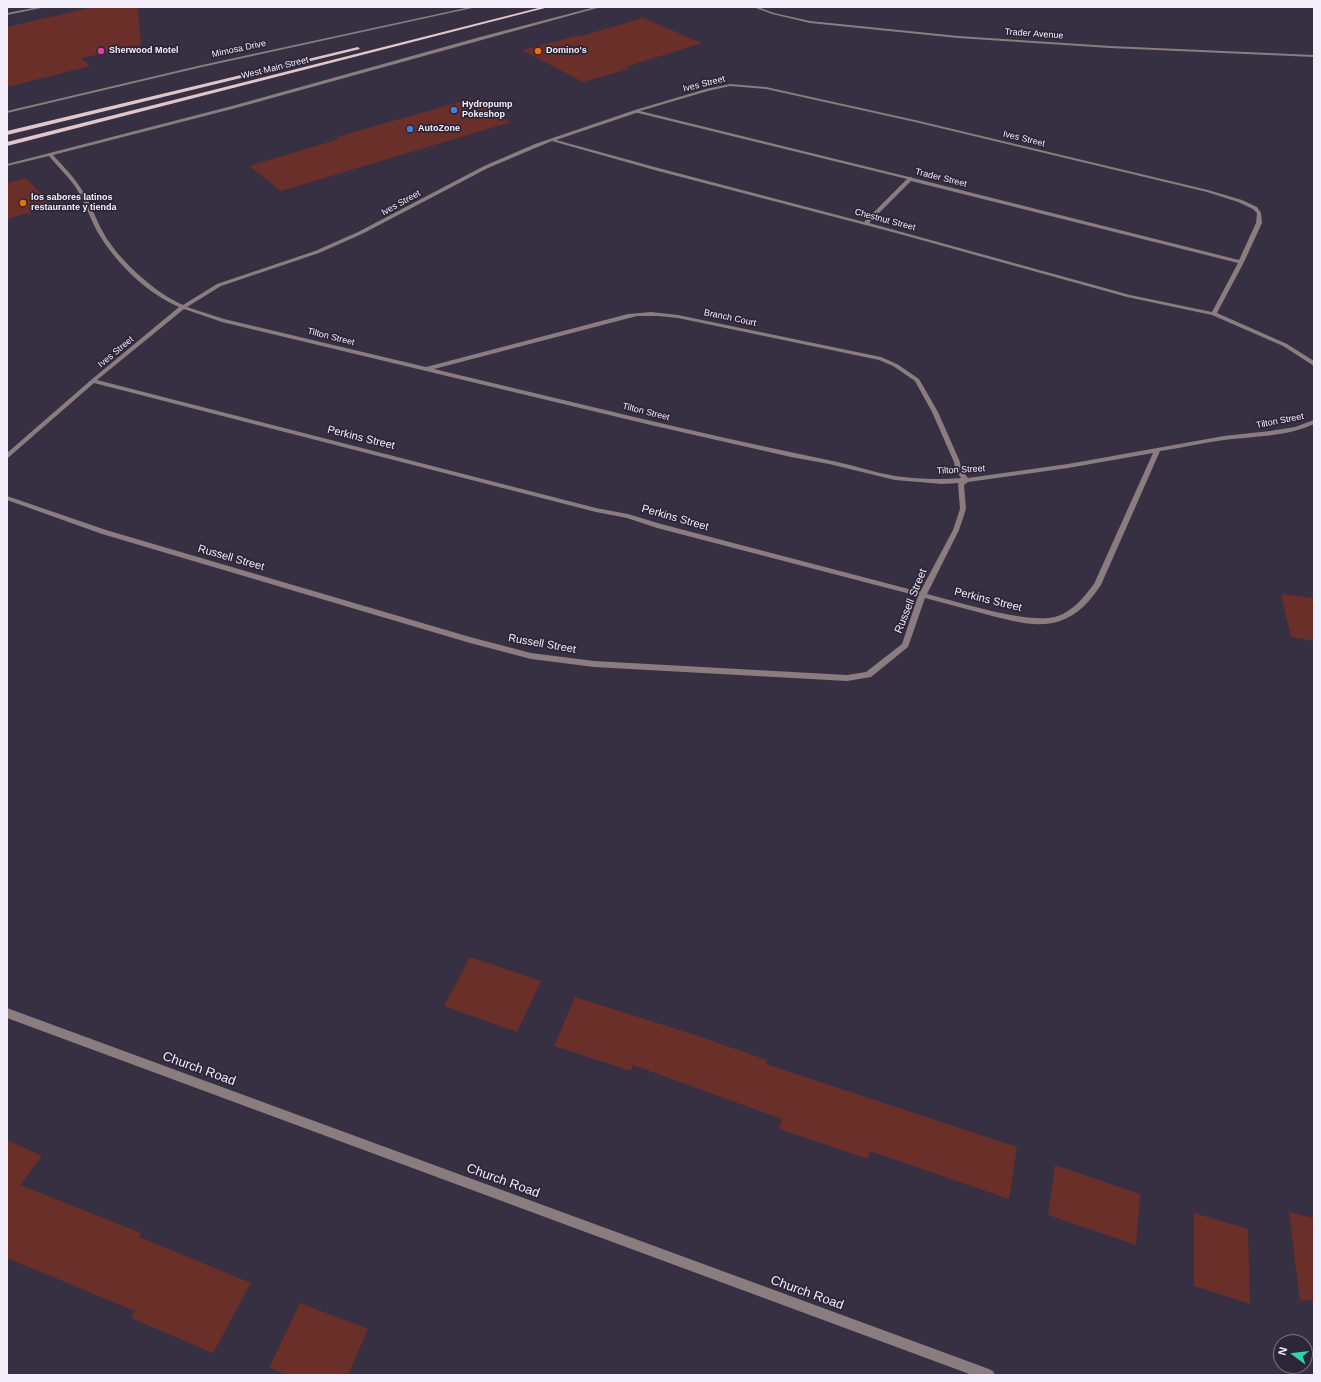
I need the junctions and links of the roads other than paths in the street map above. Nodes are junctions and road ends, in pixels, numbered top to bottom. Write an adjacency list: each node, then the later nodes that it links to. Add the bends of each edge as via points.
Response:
1 (44, 7): 7 (street)
2 (475, 7): 12 (street, Mimosa Drive, via 225,60)
3 (525, 7): 8 (main road)
4 (547, 7): 15 (main road, West Main Street)
5 (599, 7): 16 (street, via 234,107)
6 (755, 7): 10 (street, Trader Avenue, via 800,20 934,34 1028,42)
7 (7, 14)
8 (431, 30)
9 (361, 47): 13 (main road, West Main Street)
10 (1314, 56)
11 (637, 111): 14 (street, Ives Street); 18 (street, Trader Street); 20 (street, Ives Street, via 720,87 754,86 1208,191 1240,200 1259,213 1259,223)
12 (7, 112)
13 (7, 134)
14 (552, 140): 19 (street, Chestnut Street); 21 (street, Ives Street, via 486,167 360,233 317,252 219,285)
15 (7, 144)
16 (50, 154): 17 (street); 21 (street, Tilton Street, via 80,190 102,235 115,254 151,288)
17 (7, 165)
18 (911, 178): 19 (street); 20 (street, Trader Street)
19 (865, 224): 22 (street, Chestnut Street, via 1129,296)
20 (1241, 262): 22 (street, Ives Street)
21 (183, 307): 24 (street, Tilton Street, via 222,320); 25 (street, Ives Street)
22 (1214, 314): 23 (street, via 1285,345)
23 (1314, 364)
24 (427, 369): 29 (street, Tilton Street, via 895,478 942,482); 29 (street, Branch Court, via 630,315 654,313 692,319 865,355 901,368 917,380 935,412 958,469)
25 (93, 381): 28 (street); 31 (street, Perkins Street, via 596,510 628,516)
26 (1314, 422): 27 (street, Tilton Street, via 1242,438 1224,438)
27 (1157, 451): 29 (street, Tilton Street); 31 (street, Perkins Street, via 1097,585 1073,613 1060,619 1042,622 1022,620)
28 (7, 456)
29 (966, 480): 31 (street, Russell Street, via 961,484 963,509 956,530)
30 (7, 498): 31 (street, Russell Street, via 104,532 470,640 531,656 594,664 847,678 868,675 905,644)
31 (923, 594)
32 (7, 1013): 33 (street, Church Road)
33 (990, 1375)

